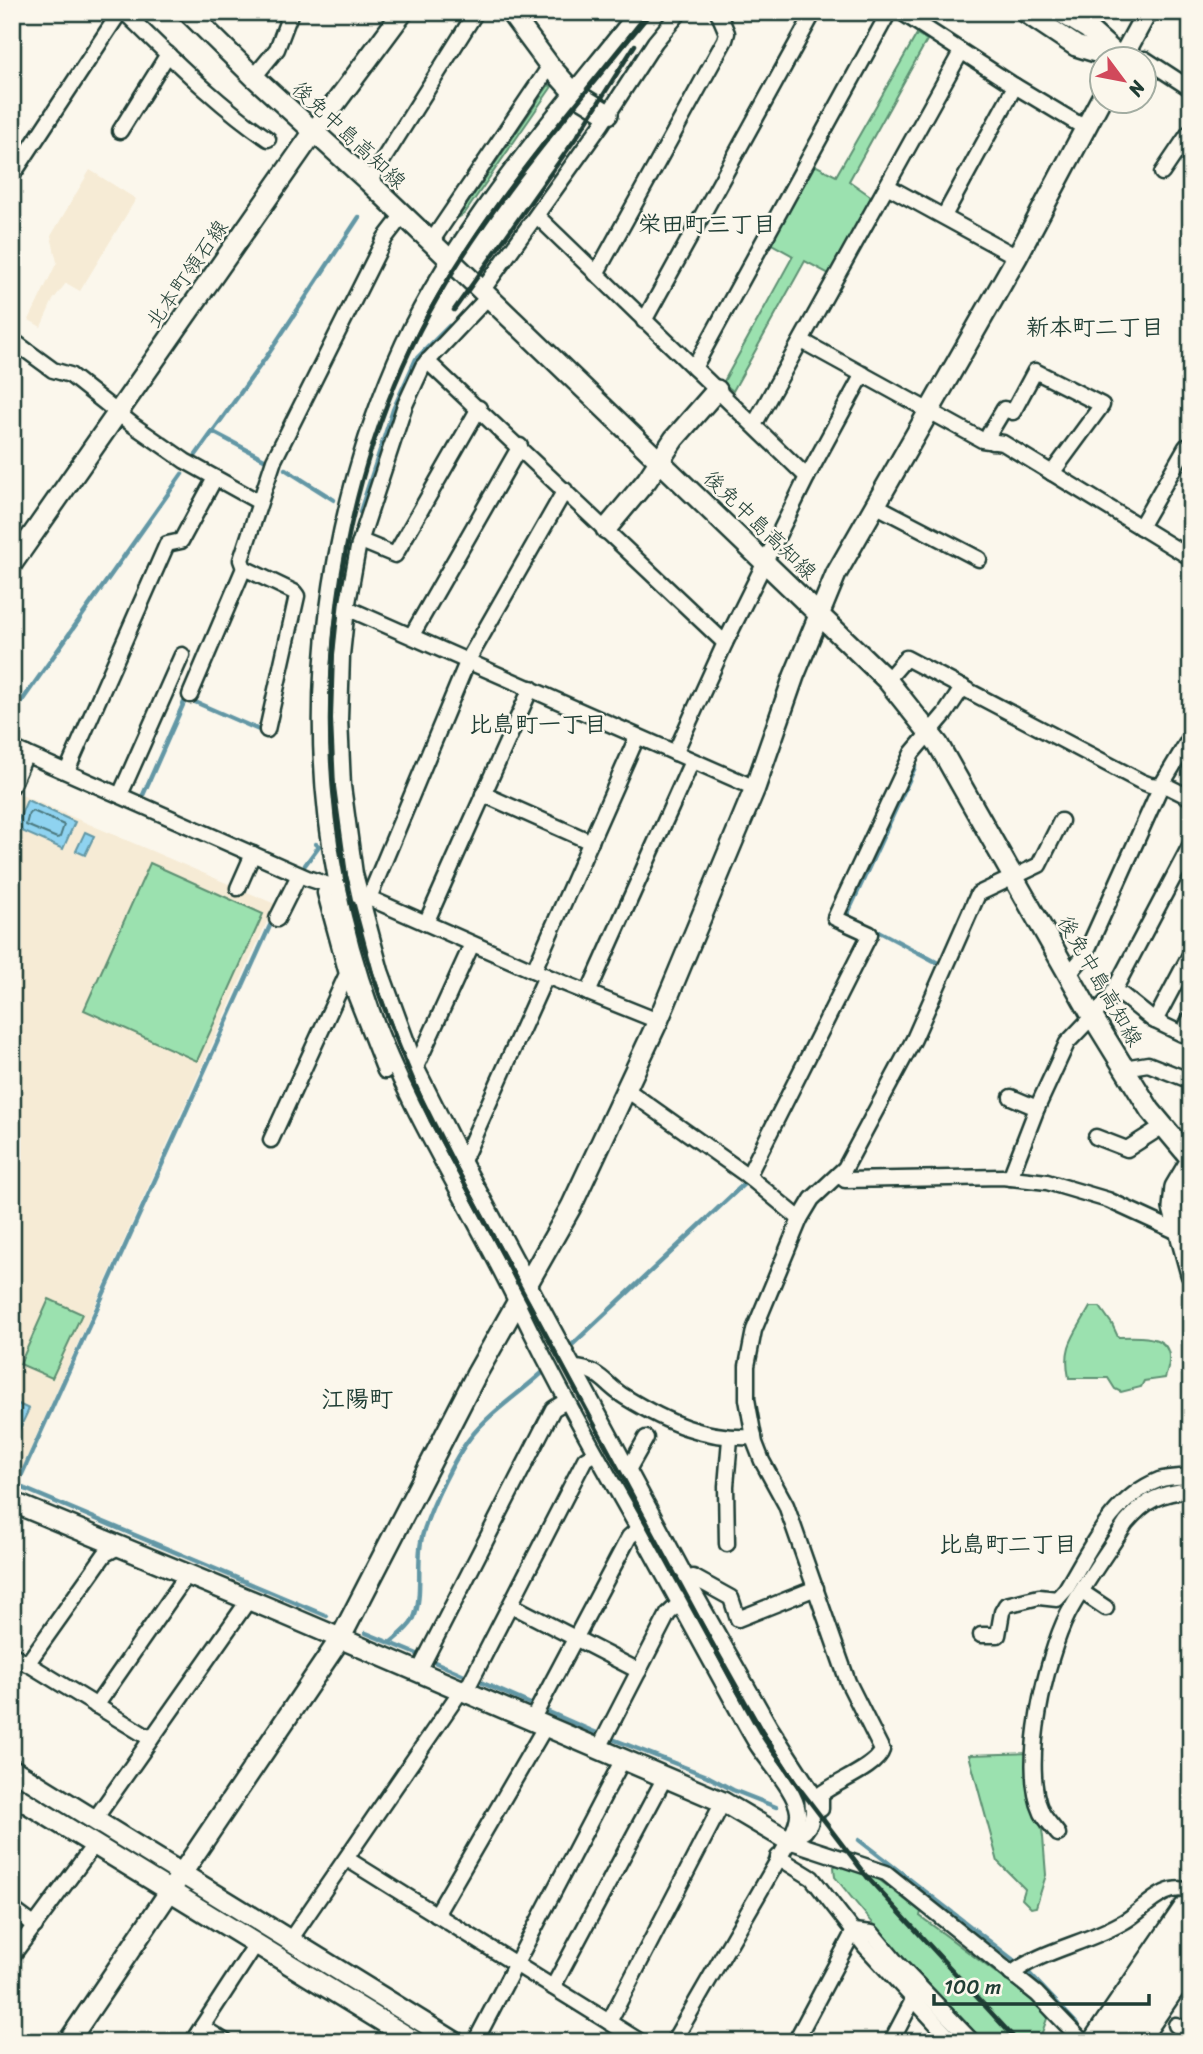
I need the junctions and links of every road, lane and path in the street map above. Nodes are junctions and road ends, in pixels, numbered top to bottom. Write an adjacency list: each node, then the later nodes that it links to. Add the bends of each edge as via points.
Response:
1 (122, 12): 20 (street); 35 (street)
2 (188, 12): 23 (street, 後免中島高知線)
3 (291, 12): 23 (street, via 277,49)
4 (403, 12): 31 (street, 北本町領石線)
5 (476, 12): 36 (street)
6 (510, 12): 21 (street)
7 (637, 12): 26 (street)
8 (680, 12): 27 (street)
9 (718, 12): 44 (street, via 727,33 725,40)
10 (814, 12): 46 (street)
11 (889, 12): 50 (street)
12 (1025, 12): 18 (street)
13 (1060, 12): 16 (street)
14 (1147, 12): 17 (street)
15 (908, 14): 19 (street)
16 (1106, 46)
17 (1129, 46)
18 (1088, 50)
19 (961, 52): 24 (street); 37 (street)
20 (168, 54): 30 (street); 33 (street, via 201,88)
21 (550, 66): 26 (street); 41 (street)
22 (1158, 67): 25 (street)
23 (254, 77): 31 (street, 後免中島高知線)
24 (1015, 86): 29 (street); 40 (street)
25 (1191, 89)
26 (573, 93): 27 (street); 43 (street, via 494,192)
27 (608, 114): 39 (street)
28 (1091, 116): 29 (street)
29 (1085, 128): 42 (street)
30 (120, 131)
31 (313, 133): 36 (street, 後免中島高知線); 55 (street, 北本町領石線)
32 (1191, 135): 34 (street)
33 (268, 139)
34 (1162, 173)
35 (12, 176)
36 (369, 183): 38 (street, 後免中島高知線)
37 (887, 186): 40 (street); 48 (street)
38 (402, 216): 41 (street, 後免中島高知線); 65 (street, via 385,239 274,460)
39 (537, 216): 44 (street); 45 (street)
40 (944, 216): 42 (street)
41 (431, 242): 43 (street, 後免中島高知線)
42 (1017, 257): 54 (street)
43 (449, 260): 45 (street, 後免中島高知線); 75 (street, via 410,329 377,402 340,531)
44 (596, 274): 46 (street)
45 (485, 294): 49 (street); 60 (street, 後免中島高知線)
46 (644, 321): 50 (street)
47 (12, 340): 55 (street, via 53,370 70,375)
48 (802, 341): 51 (street); 56 (street)
49 (428, 361): 53 (street); 69 (street, via 405,405)
50 (694, 368): 52 (street)
51 (863, 374): 54 (street); 62 (street)
52 (717, 390): 56 (street); 60 (street)
53 (479, 408): 58 (street); 69 (street, via 395,555)
54 (930, 409): 57 (street); 66 (street)
55 (118, 413): 63 (street); 73 (street, 北本町領石線)
56 (754, 425): 62 (street)
57 (992, 442): 61 (street, via 1003,443); 61 (street, via 989,434 1004,408 1013,412 1035,372 1102,405)
58 (520, 446): 64 (street); 78 (street)
59 (1186, 447): 67 (street)
60 (660, 460): 68 (street); 72 (street, 後免中島高知線)
61 (1052, 474): 67 (street)
62 (807, 477): 72 (street)
63 (215, 478): 65 (street); 94 (street, via 181,541 167,544)
64 (565, 490): 68 (street); 81 (street)
65 (259, 502): 74 (street, via 241,560)
66 (875, 505): 71 (street); 77 (street)
67 (1140, 527): 70 (street)
68 (606, 529): 79 (street)
69 (361, 541): 76 (street)
70 (1191, 558)
71 (979, 559)
72 (765, 561): 77 (street, 後免中島高知線); 79 (street)
73 (12, 564)
74 (244, 568): 85 (street); 86 (street, via 297,596)
75 (327, 607): 76 (street); 107 (street, via 321,746)
76 (347, 608): 78 (street); 109 (street, via 340,719 343,773 349,835)
77 (819, 613): 82 (street, 後免中島高知線); 97 (street)
78 (412, 635): 81 (street)
79 (725, 643): 91 (street)
80 (183, 654): 99 (street)
81 (468, 660): 84 (street); 109 (street)
82 (887, 680): 83 (street, via 906,658); 87 (street, 後免中島高知線)
83 (963, 687): 87 (street); 96 (street, via 1140,781)
84 (531, 688): 89 (street); 98 (street)
85 (190, 695)
86 (267, 730)
87 (929, 732): 106 (street, 後免中島高知線); 136 (street, via 912,753 835,918 870,934)
88 (1191, 736): 96 (street)
89 (637, 737): 91 (street); 102 (street)
90 (12, 748): 92 (street)
91 (675, 753): 93 (street)
92 (26, 754): 94 (street); 95 (street)
93 (692, 761): 97 (street); 117 (street)
94 (67, 771): 99 (street)
95 (12, 786)
96 (1161, 786): 100 (street); 116 (street, via 1085,955)
97 (755, 788): 121 (street)
98 (483, 794): 102 (street); 111 (street)
99 (120, 795): 104 (street)
100 (1191, 798)
101 (1061, 821): 106 (street, via 1039,865)
102 (591, 842): 114 (street)
103 (1191, 844): 118 (street)
104 (253, 855): 105 (street); 108 (street)
105 (299, 875): 107 (street); 110 (street)
106 (1014, 877): 116 (street, 後免中島高知線); 135 (street, via 978,894 914,1039)
107 (333, 887): 109 (street); 115 (street, via 325,893); 142 (street, via 372,1013 394,1066)
108 (239, 888)
109 (365, 896): 111 (street); 123 (street, via 381,971)
110 (277, 919)
111 (426, 923): 112 (street)
112 (472, 944): 114 (street); 123 (street)
113 (1191, 953): 122 (street)
114 (540, 973): 117 (street); 134 (street)
115 (347, 974): 125 (street); 132 (street)
116 (1069, 974): 119 (street, 後免中島高知線)
117 (588, 993): 121 (street)
118 (1110, 998): 119 (street); 122 (street, via 1122,995)
119 (1092, 1016): 124 (street, 後免中島高知線); 129 (street, via 1066,1043)
120 (1191, 1018): 122 (street, via 1182,1034)
121 (658, 1021): 127 (street)
122 (1156, 1021)
123 (416, 1067): 134 (street)
124 (1124, 1068): 126 (street, via 1148,1064); 130 (street, 後免中島高知線)
125 (386, 1071)
126 (1191, 1081)
127 (626, 1090): 136 (street); 141 (street)
128 (1011, 1097): 129 (street)
129 (1037, 1108): 137 (street)
130 (1163, 1126): 131 (street, via 1127,1149); 133 (street, 後免中島高知線)
131 (1096, 1138)
132 (271, 1140)
133 (1191, 1159): 139 (street, 後免中島高知線, via 1174,1189 1172,1208)
134 (463, 1161): 141 (street)
135 (839, 1174): 137 (street, via 845,1180); 138 (street, via 811,1199)
136 (748, 1176): 138 (street)
137 (1010, 1178): 139 (street, via 1086,1193)
138 (800, 1219): 145 (street, via 754,1329 747,1366)
139 (1180, 1233): 140 (street, 後免中島高知線)
140 (1191, 1274)
141 (529, 1283): 142 (street); 143 (street)
142 (517, 1303): 144 (street); 166 (street)
143 (574, 1368): 147 (street, via 589,1369 622,1395 678,1426); 149 (street)
144 (566, 1401): 148 (street); 168 (street, via 554,1409)
145 (754, 1437): 147 (street); 158 (street, via 786,1505)
146 (646, 1438): 149 (street)
147 (730, 1439): 154 (street)
148 (595, 1453): 153 (street); 162 (street, via 586,1460)
149 (628, 1470): 157 (street)
150 (1191, 1476): 164 (street, via 1161,1479 1133,1493 1113,1511 1057,1599 1039,1597 1006,1605 998,1635)
151 (1191, 1490): 159 (street, via 1166,1493 1136,1511)
152 (12, 1502): 155 (street)
153 (638, 1529): 161 (street); 165 (street, via 629,1537)
154 (727, 1544)
155 (120, 1546): 156 (street); 169 (street, via 104,1554)
156 (187, 1576): 160 (street); 172 (street)
157 (691, 1586): 158 (street, via 693,1577 731,1598 738,1619); 161 (street); 181 (street, via 770,1727 810,1787)
158 (816, 1588): 181 (street, via 848,1682 882,1750 876,1760 821,1794 822,1808)
159 (1082, 1592): 163 (street); 183 (street, via 1058,1636 1040,1698 1036,1737 1038,1801)
160 (248, 1601): 166 (street); 174 (street)
161 (679, 1604): 170 (street, via 668,1614); 185 (street, via 756,1744 797,1806 797,1823)
162 (511, 1605): 165 (street); 171 (street)
163 (1106, 1608)
164 (981, 1635)
165 (576, 1638): 170 (street); 173 (street)
166 (340, 1639): 168 (street); 187 (street)
167 (12, 1654): 169 (street)
168 (423, 1662): 171 (street)
169 (27, 1664): 172 (street)
170 (639, 1671): 175 (street)
171 (468, 1683): 173 (street); 186 (street)
172 (96, 1706): 174 (street)
173 (538, 1716): 175 (street); 192 (street)
174 (151, 1739): 182 (street)
175 (604, 1740): 176 (street)
176 (622, 1761): 178 (street); 200 (street)
177 (12, 1769): 182 (street)
178 (664, 1779): 180 (street); 203 (street)
179 (12, 1794): 184 (street)
180 (723, 1802): 185 (street, via 774,1834); 205 (street)
181 (813, 1812): 185 (street, via 806,1831)
182 (95, 1819): 187 (street)
183 (1058, 1834)
184 (94, 1845): 188 (street); 194 (street)
185 (784, 1849): 195 (street); 202 (street, via 886,1873); 216 (street)
186 (347, 1859): 192 (street); 196 (street)
187 (182, 1873): 188 (street); 196 (street)
188 (170, 1891): 197 (street); 209 (street)
189 (1191, 1892): 202 (street, via 1163,1893 1098,1936 1025,1963)
190 (1191, 1902): 222 (street, via 1182,1906)
191 (12, 1909): 194 (street)
192 (436, 1915): 200 (street)
193 (1191, 1917): 223 (street)
194 (35, 1926): 199 (street)
195 (854, 1931): 204 (street); 217 (street); 220 (street, via 872,1933)
196 (290, 1940): 213 (street)
197 (257, 1944): 207 (street); 212 (street)
198 (1191, 1950): 224 (street)
199 (12, 1956)
200 (515, 1965): 203 (street); 214 (street)
201 (1191, 1969): 225 (street)
202 (1011, 1974): 221 (street)
203 (553, 1987): 205 (street)
204 (913, 2000): 218 (street); 219 (street)
205 (609, 2022): 215 (street)
206 (1176, 2025): 208 (street)
207 (202, 2027): 210 (street); 211 (street)
208 (1191, 2036)
209 (68, 2042)
210 (192, 2042)
211 (226, 2042)
212 (416, 2042)
213 (455, 2042)
214 (475, 2042)
215 (641, 2042)
216 (673, 2042)
217 (795, 2042)
218 (891, 2042)
219 (953, 2042)
220 (974, 2042)
221 (1083, 2042)
222 (1089, 2042)
223 (1108, 2042)
224 (1125, 2042)
225 (1141, 2042)

